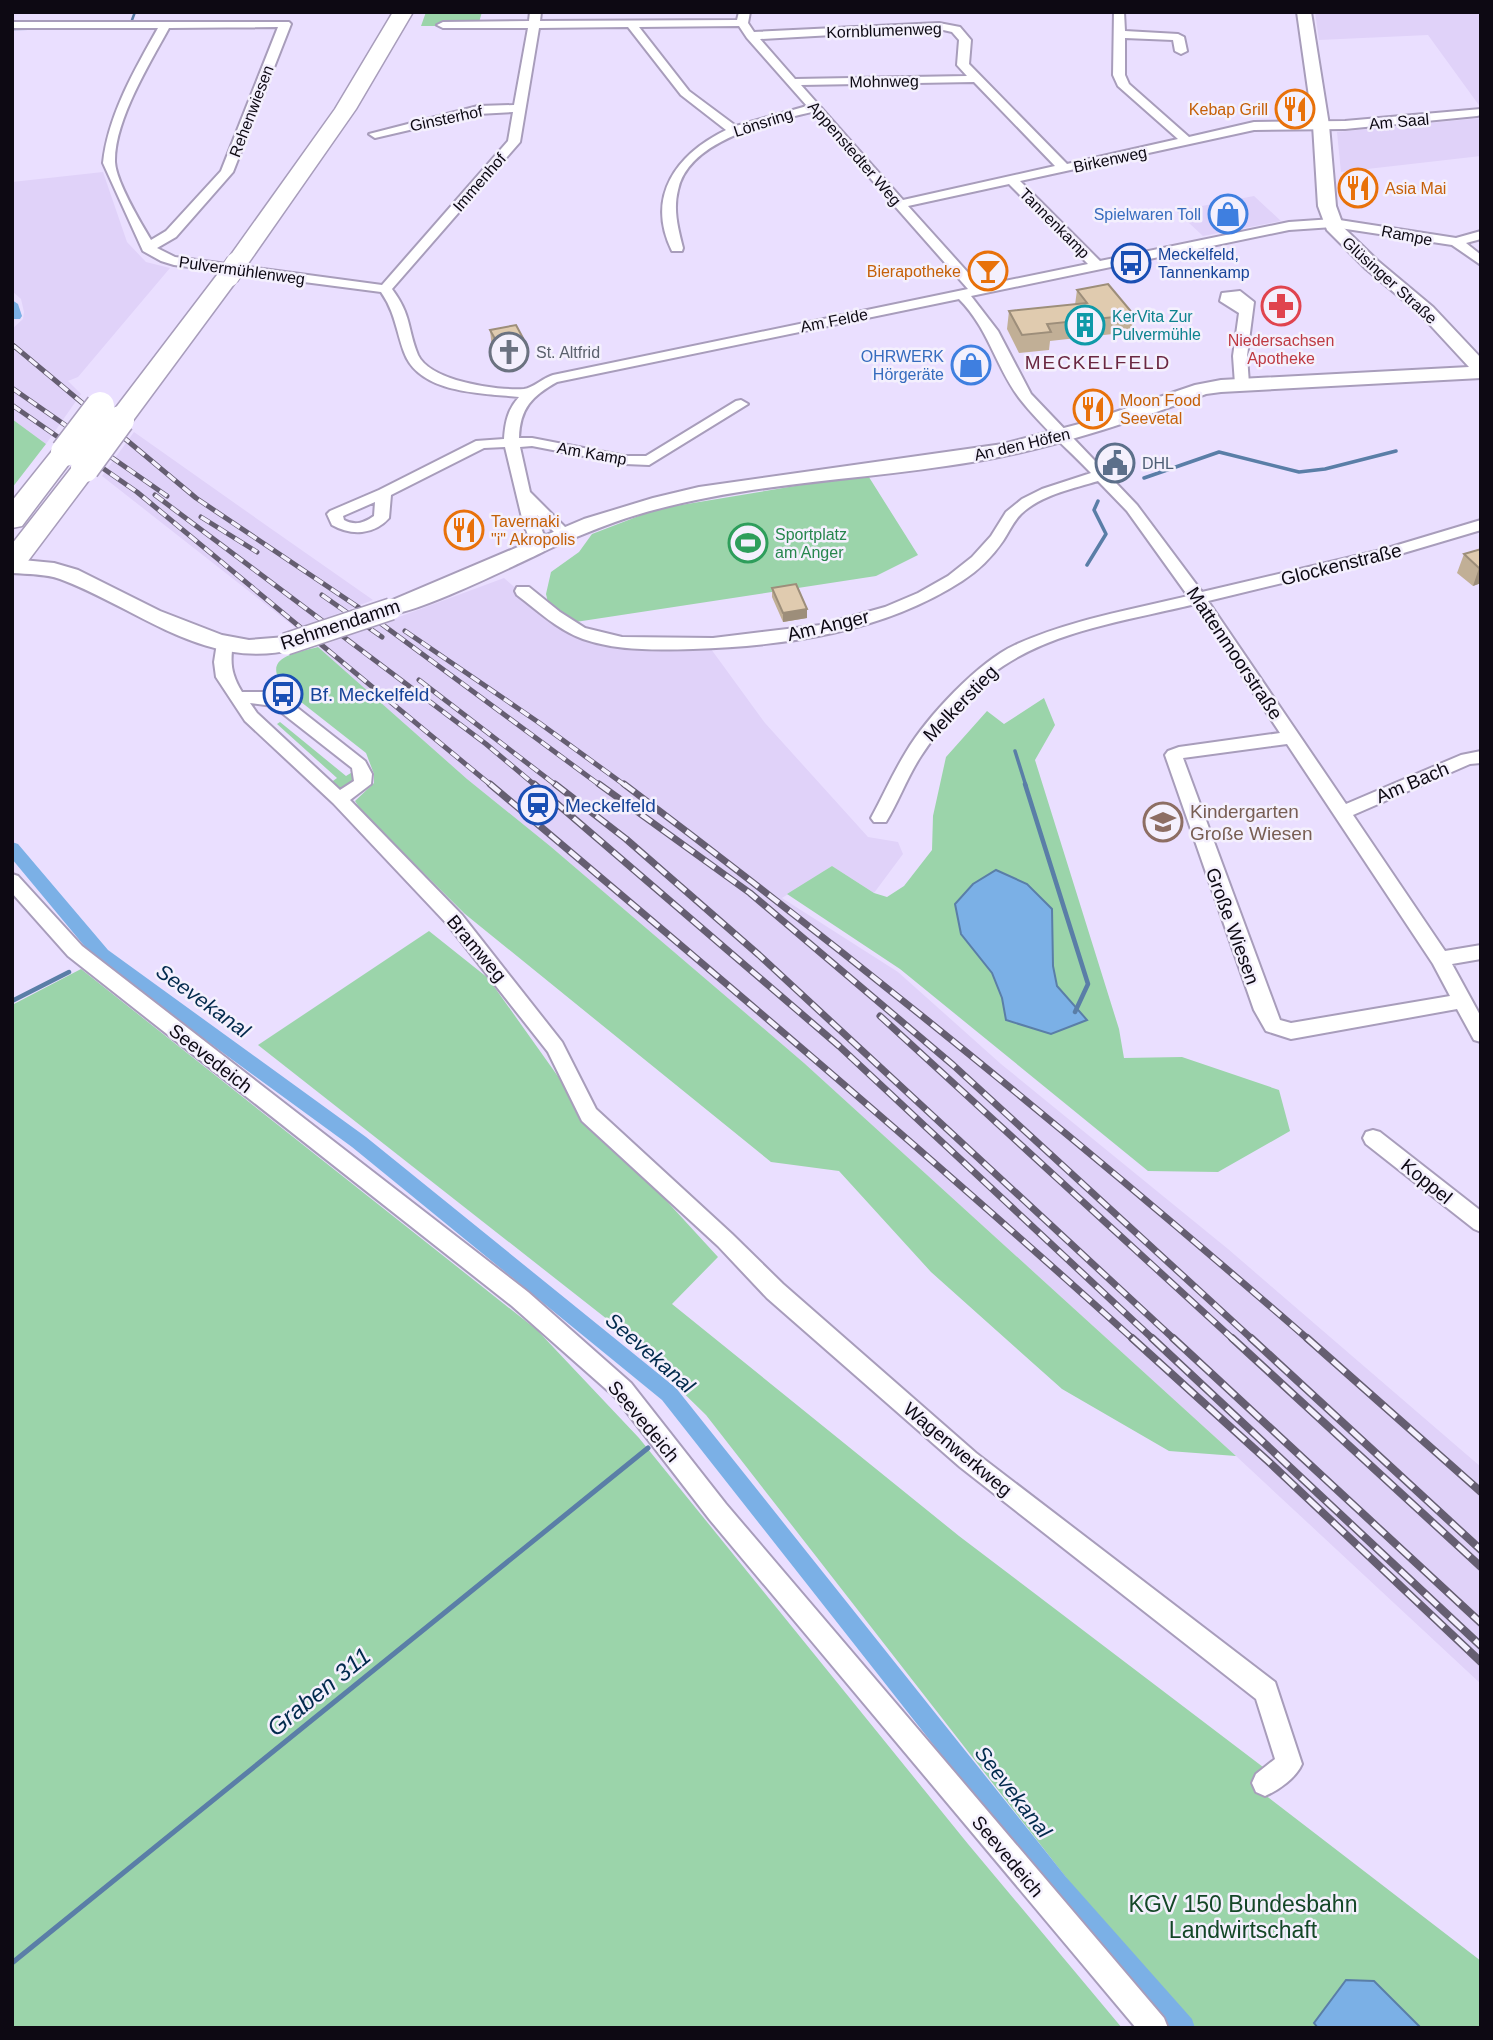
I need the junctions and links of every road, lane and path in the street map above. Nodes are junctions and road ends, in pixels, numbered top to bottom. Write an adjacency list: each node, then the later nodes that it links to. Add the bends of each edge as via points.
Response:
1 (381, 12): 18 (highway)
2 (403, 12): 35 (highway, via 315,157)
3 (1119, 12): 11 (street)
4 (1304, 12): 20 (main road, Glüsinger Straße)
5 (535, 18): 8 (street); 10 (street); 16 (street, Immenhof)
6 (744, 18): 8 (street); 12 (street, Appenstedter Weg)
7 (166, 24): 9 (street); 31 (street, via 140,71 108,164); 31 (street, Rehenwiesen, via 285,24 227,172 171,234)
8 (631, 24): 21 (street, via 685,93)
9 (12, 25)
10 (443, 25)
11 (1119, 34): 13 (street, via 1178,37); 24 (street, via 1119,75 1124,86)
12 (751, 36): 14 (street, Kornblumenweg, via 939,26 956,29 965,40 962,65); 15 (street, Appenstedter Weg)
13 (1181, 51)
14 (975, 79): 15 (street, Mohnweg); 25 (street, Kornblumenweg)
15 (793, 82): 17 (street, Appenstedter Weg)
16 (518, 108): 22 (street, Ginsterhof, via 478,110); 36 (street, Immenhof, via 514,142)
17 (814, 108): 21 (street, Lönsring); 27 (street, Appenstedter Weg)
18 (321, 109)
19 (1476, 112): 20 (street, Am Saal)
20 (1321, 125): 24 (street, Birkenweg, via 1268,124); 28 (street, Glüsinger Straße, via 1327,206)
21 (733, 130): 32 (street, Lönsring, via 694,155 674,184 667,207)
22 (375, 134)
23 (299, 142): 35 (highway)
24 (1188, 142): 25 (street, Birkenweg)
25 (1065, 169): 26 (street, Birkenweg)
26 (1013, 181): 27 (street, Birkenweg); 34 (street, Tannenkamp)
27 (900, 204): 37 (street, Appenstedter Weg)
28 (1334, 223): 30 (street, Rampe); 34 (street, Am Felde, via 1289,226); 40 (main road, Glüsinger Straße, via 1347,242)
29 (1481, 235): 30 (street, Rampe)
30 (1456, 242): 33 (street)
31 (148, 248): 36 (street, Pulvermühlenweg, via 162,259)
32 (677, 248)
33 (1481, 261)
34 (1097, 266): 37 (street, Am Felde)
35 (219, 268): 41 (highway); 50 (highway)
36 (386, 289): 48 (street, via 405,320 415,363 424,371 466,387)
37 (978, 291): 38 (street, Am Felde)
38 (962, 294): 48 (street, Am Felde, via 562,376); 51 (street, Mattenmoorstraße, via 991,331 1025,396)
39 (1246, 311): 46 (street)
40 (1451, 337): 42 (street); 43 (street, Glüsinger Straße); 44 (street, via 1442,366)
41 (151, 340)
42 (1481, 351)
43 (1481, 371): 44 (street, An den Höfen)
44 (1417, 377): 46 (street, An den Höfen); 47 (street)
45 (117, 384): 50 (highway)
46 (1242, 384): 51 (street, An den Höfen, via 1202,389)
47 (1481, 384)
48 (526, 393): 52 (street, via 509,422)
49 (741, 404): 52 (street, Am Kamp, via 649,461)
50 (110, 413): 53 (highway, bridge)
51 (1065, 435): 54 (street, Mattenmoorstraße); 58 (street, An den Höfen, via 963,457 695,494 624,512)
52 (511, 441): 55 (street, via 481,444); 58 (street, via 536,535)
53 (75, 460): 56 (highway); 59 (highway)
54 (1101, 475): 60 (street, Am Anger, via 1038,496 1019,508 978,560 924,595 891,610 794,635 717,643 623,643 563,624); 61 (street, Mattenmoorstraße, via 1132,508)
55 (384, 493)
56 (12, 520)
57 (1481, 525): 61 (street, Glockenstraße)
58 (554, 539): 62 (street, Rehmendamm, bridge, via 457,584 318,635 252,647)
59 (14, 562): 62 (street, Rehmendamm, via 70,575)
60 (523, 591)
61 (1199, 600): 64 (street, Mattenmoorstraße); 68 (street, Melkerstieg, via 1044,638 994,664 913,754)
62 (225, 643): 63 (street, Bramweg, via 224,677)
63 (239, 697): 66 (street, Bramweg, via 251,717); 66 (street, via 279,702 359,765 362,784)
64 (1293, 737): 67 (street, Mattenmoorstraße); 72 (street, Große Wiesen, via 1178,753 1174,760 1273,1026 1291,1031)
65 (1481, 757): 67 (street, Am Bach)
66 (339, 799): 74 (street, Bramweg, via 455,920 527,1009 555,1047)
67 (1344, 811): 71 (street, Mattenmoorstraße)
68 (880, 818)
69 (12, 881): 78 (street, Seevedeich, via 75,951 520,1299 623,1390 718,1512)
70 (1481, 952): 71 (street)
71 (1440, 959): 72 (street, Mattenmoorstraße)
72 (1462, 1001): 73 (street, Mattenmoorstraße)
73 (1481, 1035)
74 (589, 1115): 77 (street, Wagenwerkweg, via 775,1291 968,1460 1266,1691 1289,1764)
75 (1373, 1138): 76 (street, Koppel)
76 (1481, 1223)
77 (1265, 1783)
78 (1154, 2028)

